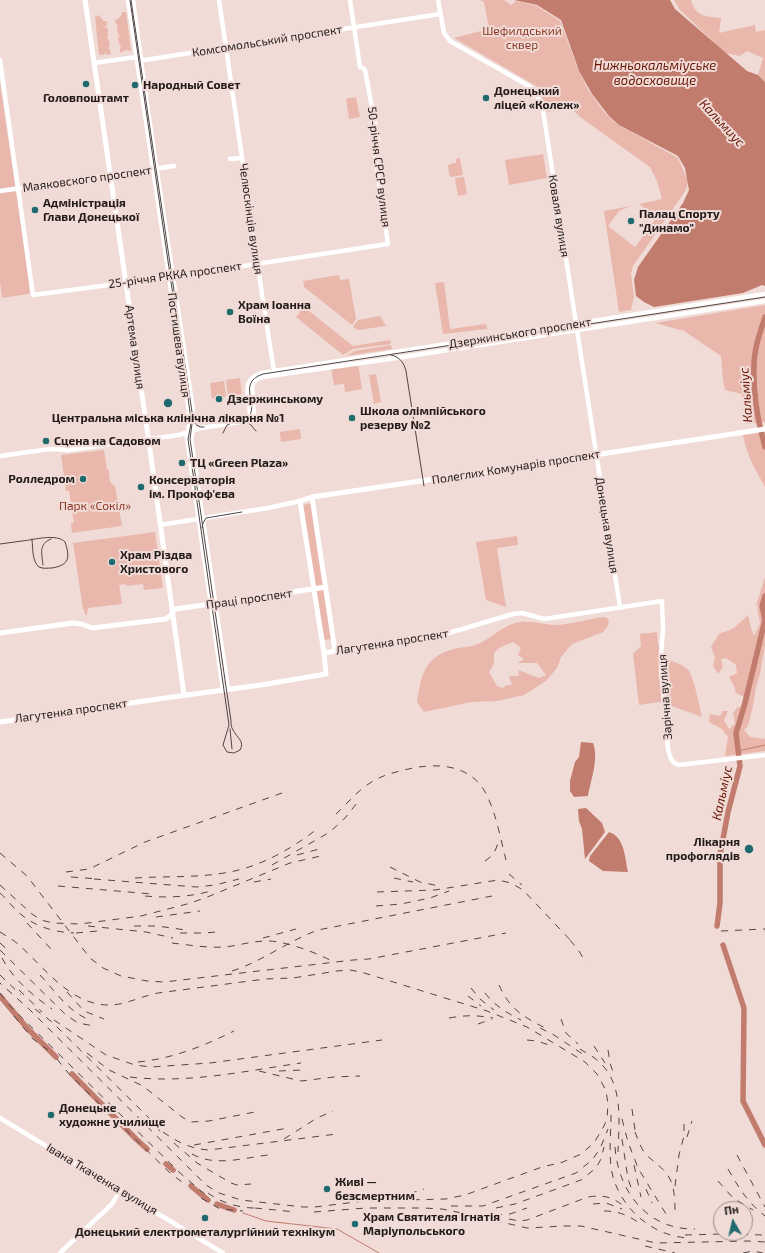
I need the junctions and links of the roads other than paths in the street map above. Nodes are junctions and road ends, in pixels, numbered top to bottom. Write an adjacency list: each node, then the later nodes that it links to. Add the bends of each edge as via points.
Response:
1 (84, 0): 12 (main road, Артема вулиця)
2 (128, 0): 10 (street, Постишева вулиця)
3 (133, 0): 10 (street, Постишева вулиця)
4 (219, 0): 9 (street, Челюскінців вулиця)
5 (350, 0): 8 (street, 50-річчя СРСР вулиця)
6 (438, 0): 7 (street)
7 (440, 14): 8 (street, Комсомольський проспект); 27 (street, Коваля вулиця, via 444,33 450,41 528,86 540,99)
8 (354, 27): 9 (street, Комсомольський проспект); 21 (street, 50-річчя СРСР вулиця, via 360,67 364,70 378,140 374,149)
9 (226, 47): 10 (street, Комсомольський проспект); 14 (street, Челюскінців вулиця)
10 (138, 58): 12 (street, Комсомольський проспект); 17 (street, Постишева вулиця)
11 (0, 60): 13 (street)
12 (94, 63): 18 (main road, Артема вулиця)
13 (1, 79): 19 (street)
14 (242, 158): 15 (street); 22 (street, Челюскінців вулиця)
15 (230, 159)
16 (174, 166): 17 (street, Маяковского проспект)
17 (155, 169): 18 (street, Маяковского проспект); 23 (street, Постишева вулиця)
18 (111, 176): 19 (street, Маяковского проспект); 24 (main road, Артема вулиця)
19 (18, 188): 20 (street, Маяковского проспект); 24 (street, 25-річчя РККА проспект, via 33,295)
20 (0, 191)
21 (388, 244): 22 (street, 25-річчя РККА проспект)
22 (257, 264): 23 (street, 25-річчя РККА проспект); 29 (street, Челюскінців вулиця)
23 (171, 277): 24 (street, 25-річчя РККА проспект); 30 (street, Постишева вулиця); 34 (street, Постишева вулиця, via 189,412)
24 (126, 283): 35 (main road, Артема вулиця)
25 (765, 294): 27 (street, Дзержинського проспект)
26 (765, 301): 28 (street, Дзержинського проспект)
27 (575, 324): 28 (street, Донецька вулиця); 29 (street, Дзержинського проспект)
28 (576, 330): 29 (street, Дзержинського проспект); 36 (street, Донецька вулиця)
29 (276, 372): 31 (street, via 253,383 254,416); 31 (street, via 255,375 250,381)
30 (194, 418): 32 (street, via 197,424); 34 (street, Постишева вулиця)
31 (249, 420): 32 (street)
32 (204, 427): 34 (street)
33 (765, 429): 36 (main road, Полеглих Комунарів проспект)
34 (189, 432): 35 (street); 40 (street, Постишева вулиця, via 187,438)
35 (149, 439): 37 (street); 41 (main road, Артема вулиця)
36 (595, 455): 38 (main road, Полеглих Комунарів проспект); 46 (street, Донецька вулиця)
37 (0, 456)
38 (312, 497): 39 (main road, Полеглих Комунарів проспект); 42 (main road)
39 (300, 501): 40 (street, Полеглих Комунарів проспект); 43 (main road)
40 (198, 519): 41 (street); 45 (street, Постишева вулиця)
41 (160, 525): 47 (main road, Артема вулиця)
42 (326, 587): 43 (main road, Праці проспект); 49 (main road)
43 (313, 589): 45 (main road, Праці проспект); 50 (main road)
44 (662, 601): 46 (street, Лагутенка проспект); 54 (street, Зарічна вулиця, via 661,670 669,756 674,764)
45 (213, 604): 47 (main road, Праці проспект, via 176,609); 51 (street, Постишева вулиця)
46 (620, 607): 49 (street, Лагутенка проспект, via 544,619 522,613 513,614 449,633)
47 (172, 612): 48 (main road, Праці проспект, via 166,619 92,628 77,623); 52 (main road, Артема вулиця)
48 (0, 633)
49 (335, 651): 50 (main road, Лагутенка проспект)
50 (324, 653): 51 (main road, Лагутенка проспект, via 324,675)
51 (225, 690): 52 (main road, Лагутенка проспект)
52 (184, 695): 53 (main road, Лагутенка проспект)
53 (0, 722)
54 (765, 755)
55 (0, 1118): 56 (street, Івана Ткаченка вулиця)
56 (120, 1190): 57 (street, via 112,1204); 58 (street, Івана Ткаченка вулиця)
57 (60, 1253)
58 (223, 1253)

